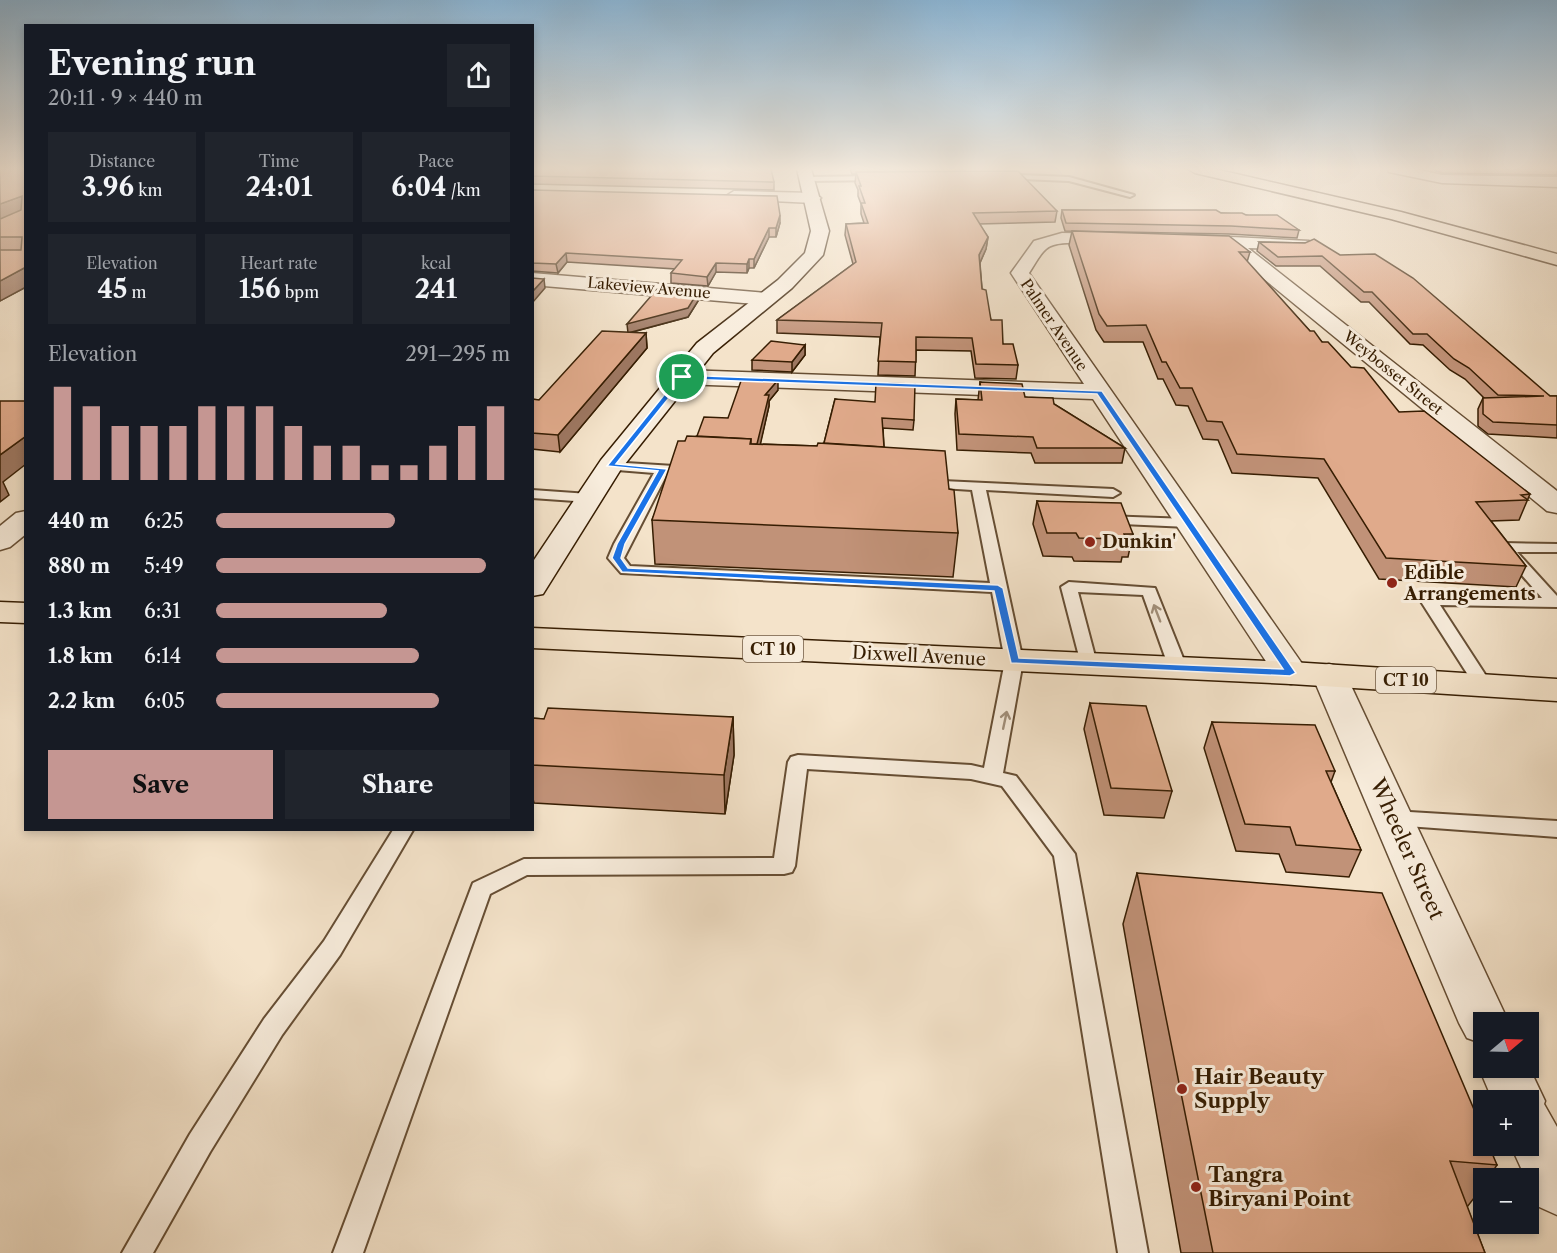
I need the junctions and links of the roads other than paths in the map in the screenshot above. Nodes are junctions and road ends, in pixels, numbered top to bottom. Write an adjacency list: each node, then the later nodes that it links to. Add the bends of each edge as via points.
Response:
1 (819, 227): 15 (street, via 814,255)
2 (1414, 227): 13 (main road)
3 (1440, 227): 12 (main road)
4 (1481, 227): 11 (main road)
5 (1492, 227): 9 (main road)
6 (1134, 239): 17 (street, Palmer Avenue, via 1062,238 1041,245 1020,273)
7 (1170, 240): 8 (street)
8 (1229, 241): 10 (street); 26 (street, Weybosset Street)
9 (1557, 243)
10 (1303, 245)
11 (1557, 249)
12 (1557, 260)
13 (1557, 273)
14 (534, 279): 15 (street, Lakeview Avenue)
15 (766, 299): 16 (street, via 705,348)
16 (682, 377): 17 (street); 18 (street)
17 (1099, 392): 29 (street, Palmer Avenue)
18 (610, 466): 19 (lane); 25 (street)
19 (663, 469): 20 (lane); 33 (lane, via 621,544 616,558 626,570)
20 (710, 472)
21 (908, 482): 22 (lane)
22 (978, 486): 23 (lane); 33 (lane)
23 (1113, 493)
24 (534, 494): 25 (lane)
25 (589, 498): 32 (street)
26 (1557, 505)
27 (1093, 520): 29 (lane)
28 (24, 521): 30 (street)
29 (1188, 523): 40 (street, Palmer Avenue)
30 (0, 541)
31 (1557, 548): 41 (lane, via 1504,548 1555,603 1428,600)
32 (534, 584)
33 (998, 588): 37 (lane)
34 (0, 612): 35 (main road)
35 (24, 613)
36 (534, 638): 37 (main road, Dixwell Avenue / CT 10)
37 (1014, 661): 38 (main road, Dixwell Avenue / CT 10); 43 (lane, one-way to 37)
38 (1088, 664): 39 (main road, Dixwell Avenue / CT 10); 39 (lane, one-way to 38, via 1149,591 1069,587)
39 (1178, 668): 40 (main road, Dixwell Avenue / CT 10)
40 (1310, 674): 41 (main road, Dixwell Avenue / CT 10); 44 (street, Wheeler Street)
41 (1483, 685): 42 (main road, Dixwell Avenue / CT 10)
42 (1557, 690)
43 (992, 777): 51 (lane, via 971,772 798,762 784,866 524,867 481,890); 52 (lane, via 1009,781 1064,854)
44 (1393, 818): 45 (lane); 47 (street, Wheeler Street)
45 (1557, 829)
46 (402, 831): 50 (lane, via 332,948 273,1027 200,1143)
47 (1479, 1012)
48 (1539, 1147): 49 (street)
49 (1557, 1187)
50 (137, 1253)
51 (348, 1253)
52 (1133, 1253)

